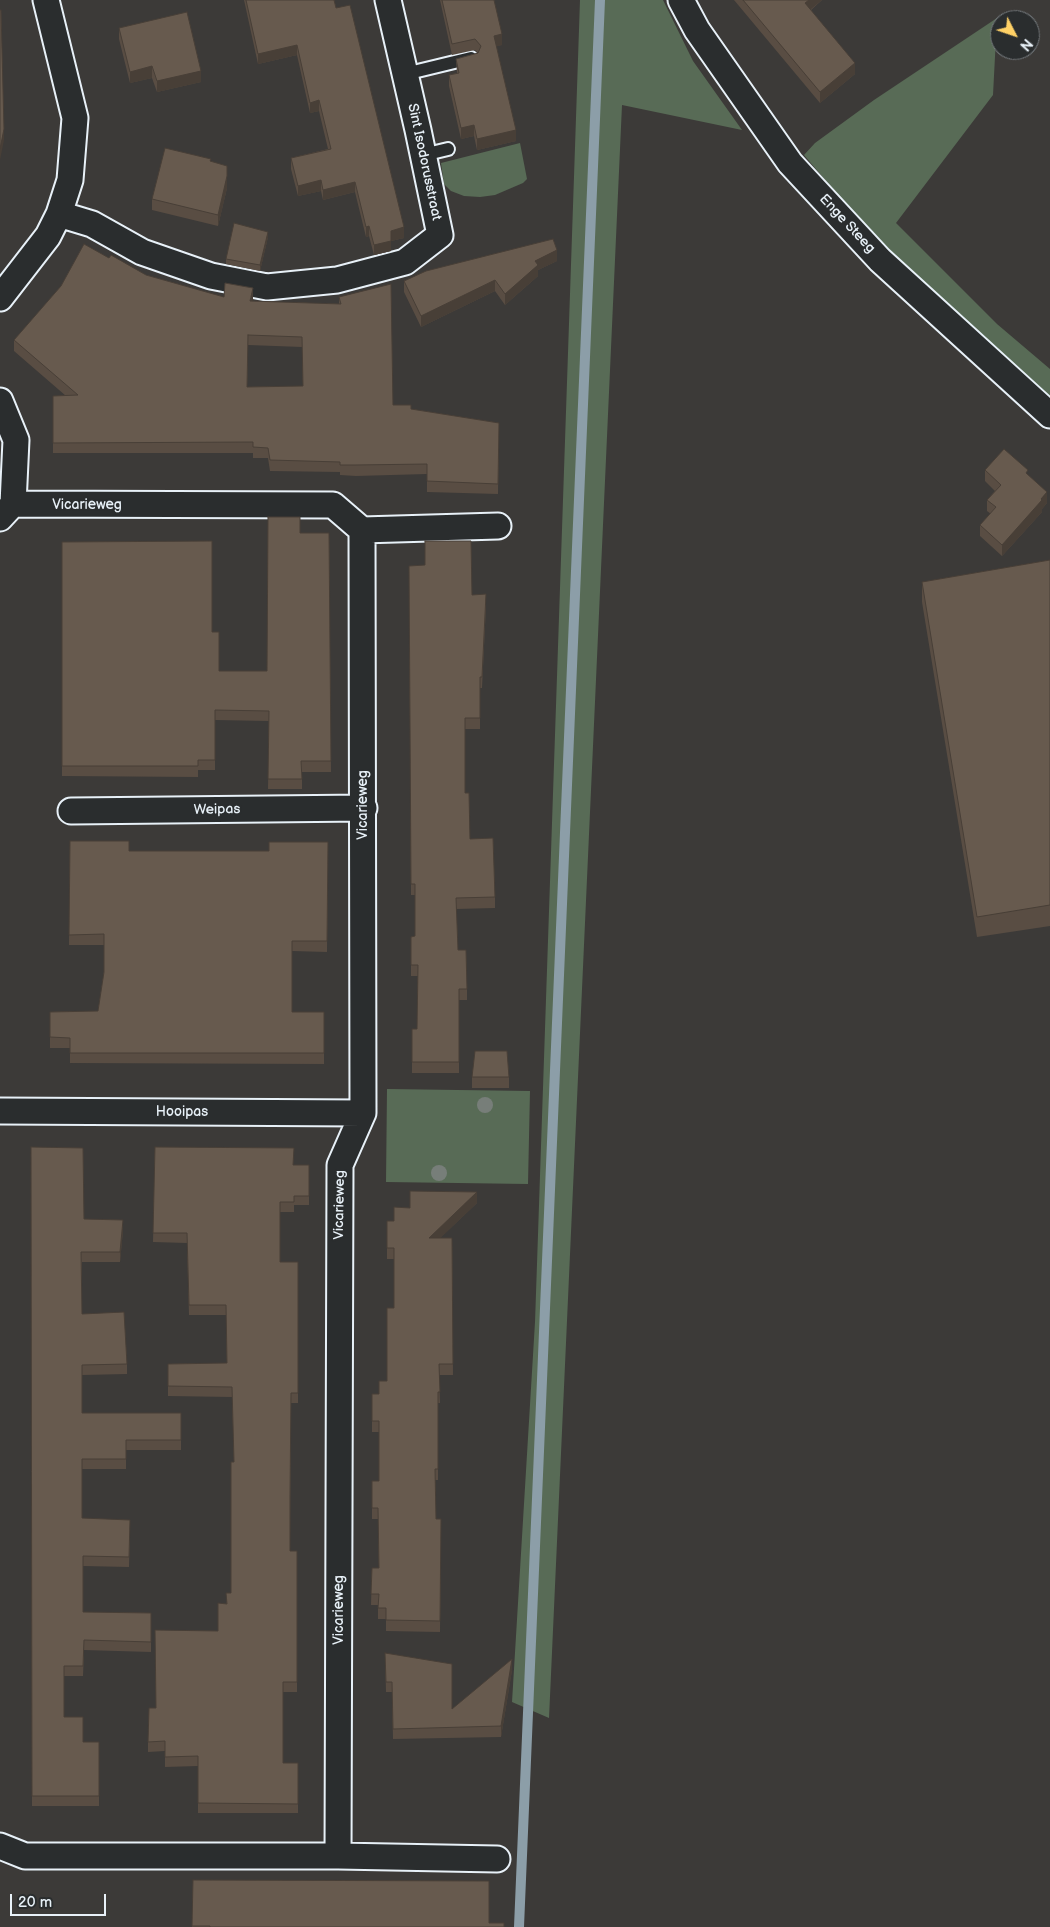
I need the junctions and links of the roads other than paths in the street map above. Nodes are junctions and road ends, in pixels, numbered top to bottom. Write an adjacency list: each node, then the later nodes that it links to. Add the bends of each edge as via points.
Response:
1 (46, 0): 8 (street, via 75,118 70,180)
2 (390, 0): 5 (street, Sint Isodorusstraat)
3 (681, 0): 11 (street, Enge Steeg, via 696,30 790,163 880,260)
4 (472, 58): 5 (lane)
5 (405, 74): 7 (street, Sint Isodorusstraat)
6 (448, 149): 7 (lane)
7 (423, 155): 8 (street, Sint Isodorusstraat, via 440,235 404,262 337,280 267,287 211,276 142,252 92,224)
8 (59, 214): 9 (street, via 48,236)
9 (0, 298)
10 (0, 401): 12 (street, via 16,440)
11 (1050, 415)
12 (7, 511): 14 (street, Vicarieweg, via 333,505)
13 (498, 526): 14 (street)
14 (362, 530): 15 (street, Vicarieweg)
15 (364, 808): 16 (street, Weipas); 18 (street, Vicarieweg)
16 (70, 811)
17 (0, 1111): 18 (street, Hooipas)
18 (363, 1113): 20 (street, Vicarieweg, via 340,1165)
19 (0, 1846): 20 (street, via 26,1856)
20 (338, 1856): 21 (street)
21 (497, 1859)

